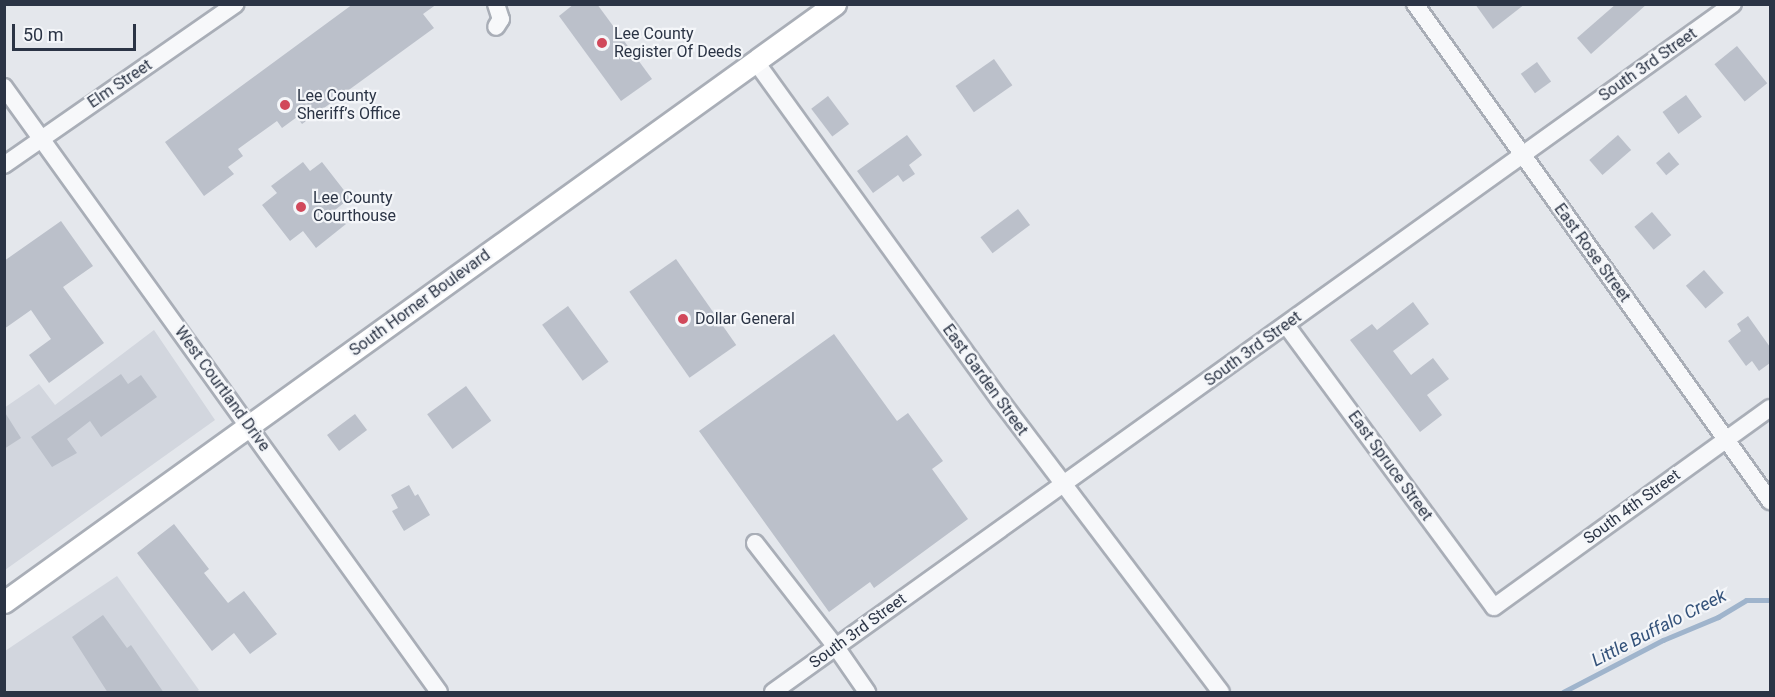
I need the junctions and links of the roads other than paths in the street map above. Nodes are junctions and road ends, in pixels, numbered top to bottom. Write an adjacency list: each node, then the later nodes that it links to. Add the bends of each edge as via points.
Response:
1 (236, 4): 9 (street, Elm Street)
2 (496, 4): 6 (street, via 501,19)
3 (835, 4): 7 (main road, South Horner Boulevard)
4 (1415, 4): 10 (street, East Rose Street)
5 (1733, 4): 10 (street, South 3rd Street)
6 (496, 27)
7 (756, 62): 14 (main road, South Horner Boulevard); 16 (street, East Garden Street)
8 (4, 87): 9 (street, West Courtland Drive)
9 (42, 138): 11 (street, Elm Street); 14 (street, West Courtland Drive)
10 (1522, 155): 12 (street, South 3rd Street); 15 (street, East Rose Street)
11 (4, 165)
12 (1286, 325): 16 (street, South 3rd Street); 20 (street, East Spruce Street)
13 (1770, 408): 15 (street, South 4th Street)
14 (248, 427): 19 (main road, South Horner Boulevard); 22 (street, West Courtland Drive)
15 (1727, 439): 17 (street, East Rose Street); 20 (street, South 4th Street)
16 (1063, 485): 21 (street, South 3rd Street); 25 (street, East Garden Street)
17 (1770, 501)
18 (755, 543): 21 (street)
19 (4, 602)
20 (1494, 607)
21 (836, 647): 23 (street, South 3rd Street); 24 (street)
22 (439, 693)
23 (773, 693)
24 (867, 693)
25 (1221, 693)

